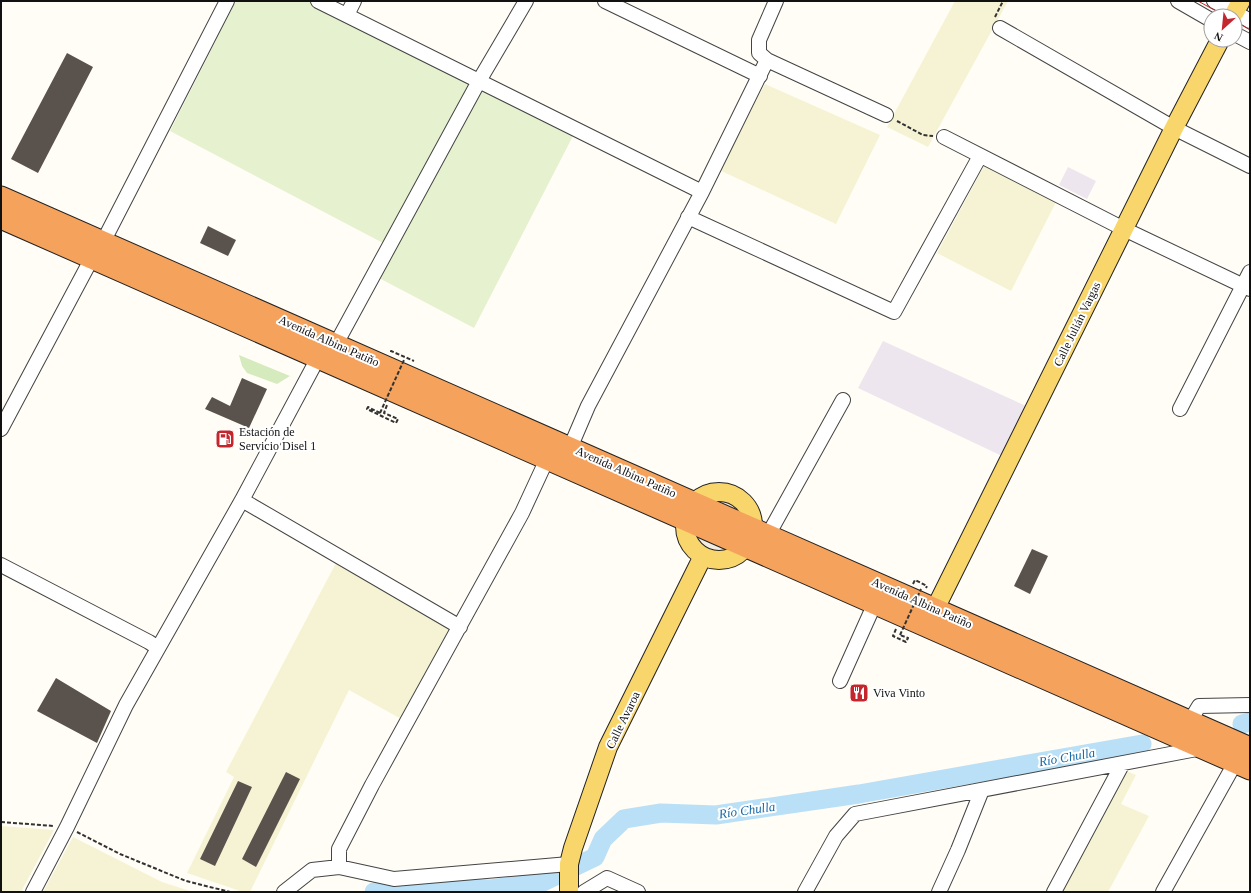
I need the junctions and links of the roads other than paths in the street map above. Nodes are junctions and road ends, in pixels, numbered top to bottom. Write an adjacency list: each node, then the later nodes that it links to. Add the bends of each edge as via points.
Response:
1 (227, 1): 27 (street)
2 (318, 1): 10 (street)
3 (354, 1): 10 (street)
4 (526, 1): 16 (street)
5 (605, 1): 15 (street)
6 (776, 1): 14 (street, via 759,40 759,53)
7 (1178, 1): 11 (street)
8 (1214, 1): 9 (street)
9 (1231, 8)
10 (348, 15): 16 (street)
11 (1203, 15)
12 (1000, 28): 18 (street)
13 (1216, 48): 18 (main road, Calle Julián Vargas)
14 (767, 60): 15 (street); 17 (street)
15 (760, 76): 22 (street)
16 (479, 81): 22 (street); 30 (street)
17 (886, 115)
18 (1174, 128): 21 (street); 26 (main road, Calle Julián Vargas)
19 (944, 138): 20 (street)
20 (980, 156): 24 (street, via 894,312); 26 (street)
21 (1250, 166)
22 (702, 192): 24 (street)
23 (1, 197): 27 (highway, Avenida Albina Patiño)
24 (688, 216): 35 (street, via 588,406)
25 (1, 218): 27 (highway, Avenida Albina Patiño)
26 (1124, 229): 29 (street); 43 (main road, Calle Julián Vargas)
27 (97, 250): 30 (highway, Avenida Albina Patiño); 31 (highway, Avenida Albina Patiño); 34 (street)
28 (1250, 272): 29 (street)
29 (1247, 287): 33 (street)
30 (336, 344): 35 (highway, Avenida Albina Patiño)
31 (318, 358): 36 (highway, Avenida Albina Patiño); 37 (street)
32 (843, 400): 39 (street)
33 (1180, 409)
34 (1, 429)
35 (570, 448): 38 (highway, Avenida Albina Patiño)
36 (546, 459): 38 (highway, Avenida Albina Patiño); 44 (street, via 522,513)
37 (242, 500): 44 (street); 45 (street)
38 (691, 511): 39 (highway, Avenida Albina Patiño); 39 (main road, via 705,494 716,491 738,497 751,515); 40 (main road, via 686,531 695,550)
39 (756, 536): 40 (main road, via 739,554 731,558 712,560); 42 (highway, Avenida Albina Patiño); 43 (highway, Avenida Albina Patiño)
40 (703, 556): 55 (main road, Calle Avaroa, via 608,747 573,848)
41 (1, 565): 45 (street)
42 (875, 603): 46 (street); 49 (highway, Avenida Albina Patiño)
43 (935, 608): 48 (highway, Avenida Albina Patiño)
44 (460, 627): 54 (street, via 372,785 340,849)
45 (158, 648): 56 (street, via 126,705)
46 (840, 681)
47 (1250, 705): 48 (street, via 1199,706)
48 (1190, 721): 50 (highway, Avenida Albina Patiño)
49 (1202, 748): 51 (street); 52 (highway, Avenida Albina Patiño)
50 (1250, 748)
51 (1123, 763): 53 (street); 62 (street)
52 (1243, 766): 63 (street)
53 (982, 790): 60 (street, via 855,814 836,836); 61 (street)
54 (339, 868): 55 (street, via 394,879); 57 (street, via 312,870)
55 (569, 875)
56 (33, 892)
57 (284, 892)
58 (584, 892): 59 (street, via 607,878)
59 (638, 892)
60 (805, 892)
61 (939, 892)
62 (1054, 892)
63 (1163, 892)

